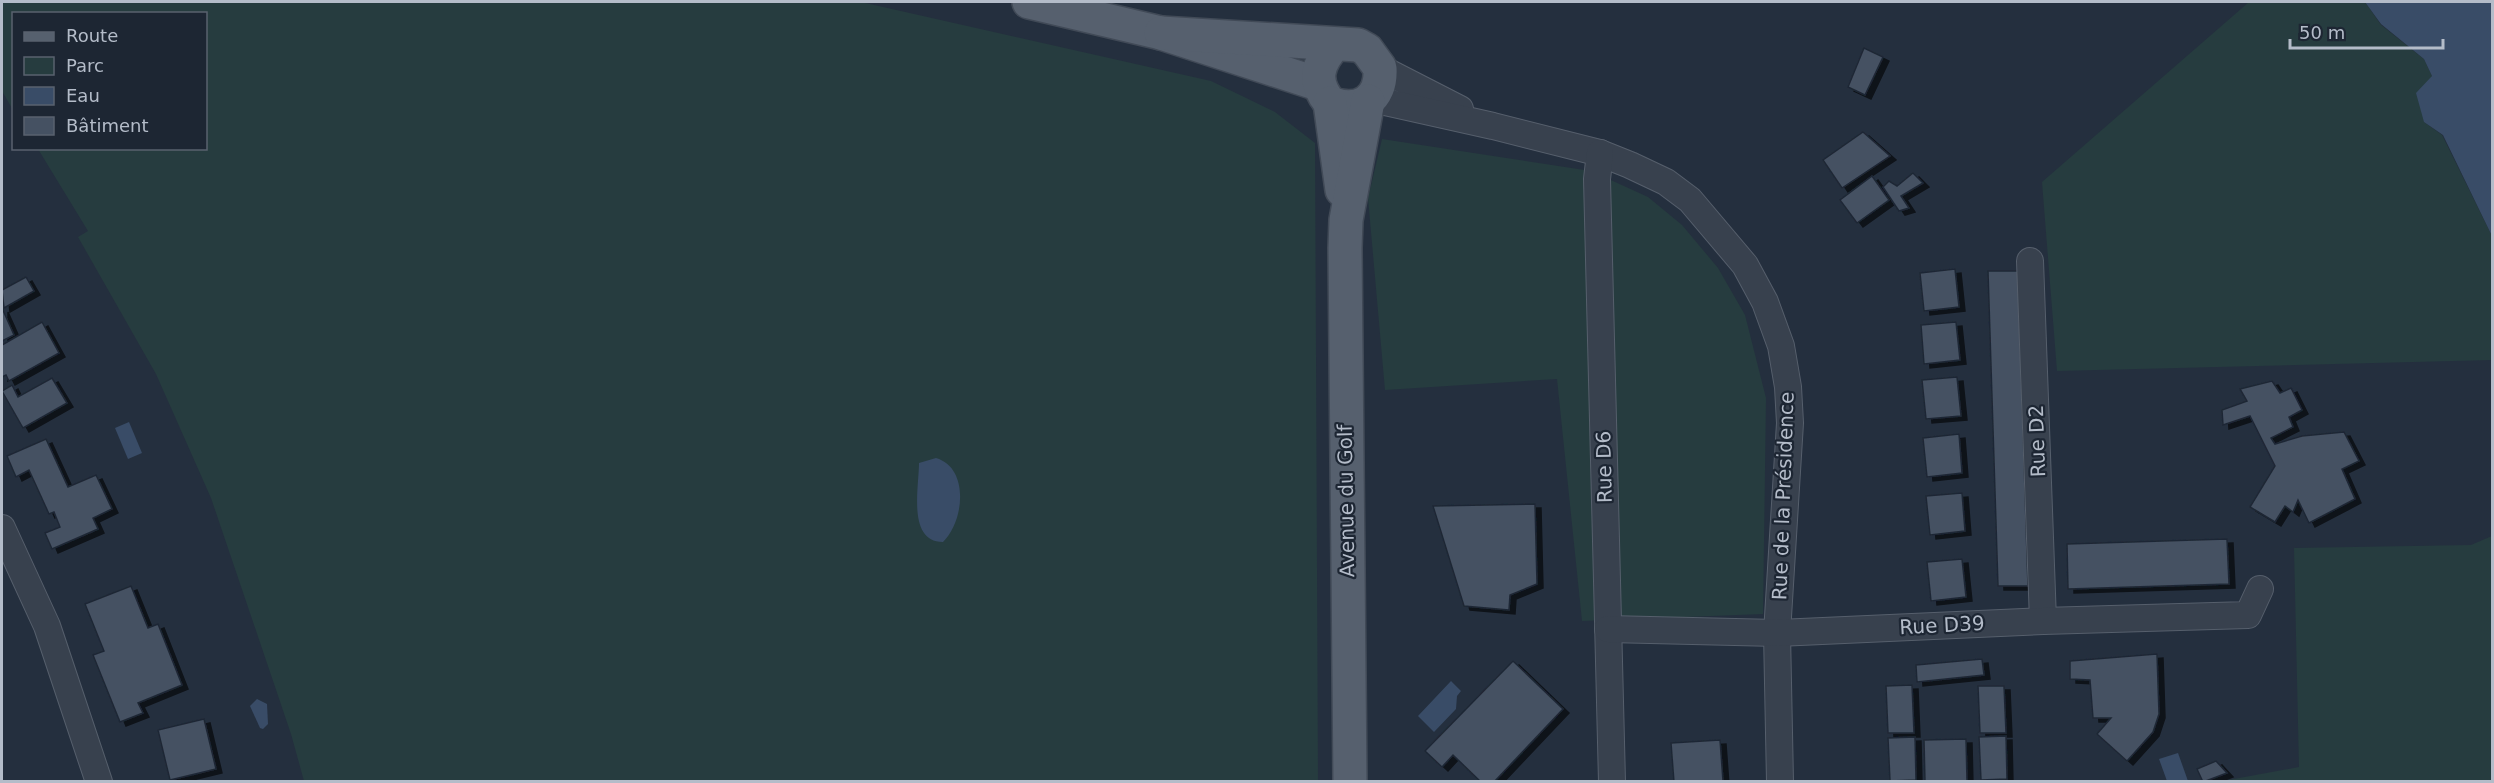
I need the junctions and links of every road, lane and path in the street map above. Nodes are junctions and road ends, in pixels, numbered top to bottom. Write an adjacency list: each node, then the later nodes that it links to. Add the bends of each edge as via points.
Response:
1 (1029, 2): 2 (main road)
2 (1161, 33): 3 (main road); 5 (main road)
3 (1335, 44): 4 (main road, via 1358,45 1367,50); 5 (main road, Avenue du Golf, via 1320,62)
4 (1380, 68): 6 (main road, Avenue du Golf, via 1381,79); 7 (street, Rue de la Présidence)
5 (1324, 93): 6 (main road, via 1352,108); 9 (main road, Avenue du Golf)
6 (1370, 100): 7 (street, Rue de la Présidence); 9 (main road, Avenue du Golf)
7 (1493, 126): 8 (street, Rue de la Présidence)
8 (1600, 153): 14 (street, Rue D6, via 1597,179); 15 (street, Rue de la Présidence, via 1666,182 1690,200 1745,265 1765,302 1781,346 1790,423)
9 (1346, 220): 17 (main road, Avenue du Golf)
10 (2030, 261): 13 (street, Rue D2)
11 (2, 528): 16 (street, via 47,626)
12 (2260, 589): 13 (street, Rue D39, via 2247,615)
13 (2043, 621): 15 (street, Rue D39)
14 (1608, 629): 15 (street, Rue D39); 18 (street, Rue D6)
15 (1778, 633): 19 (street, Rue de la Présidence)
16 (99, 782)
17 (1350, 782)
18 (1612, 782)
19 (1780, 782)

